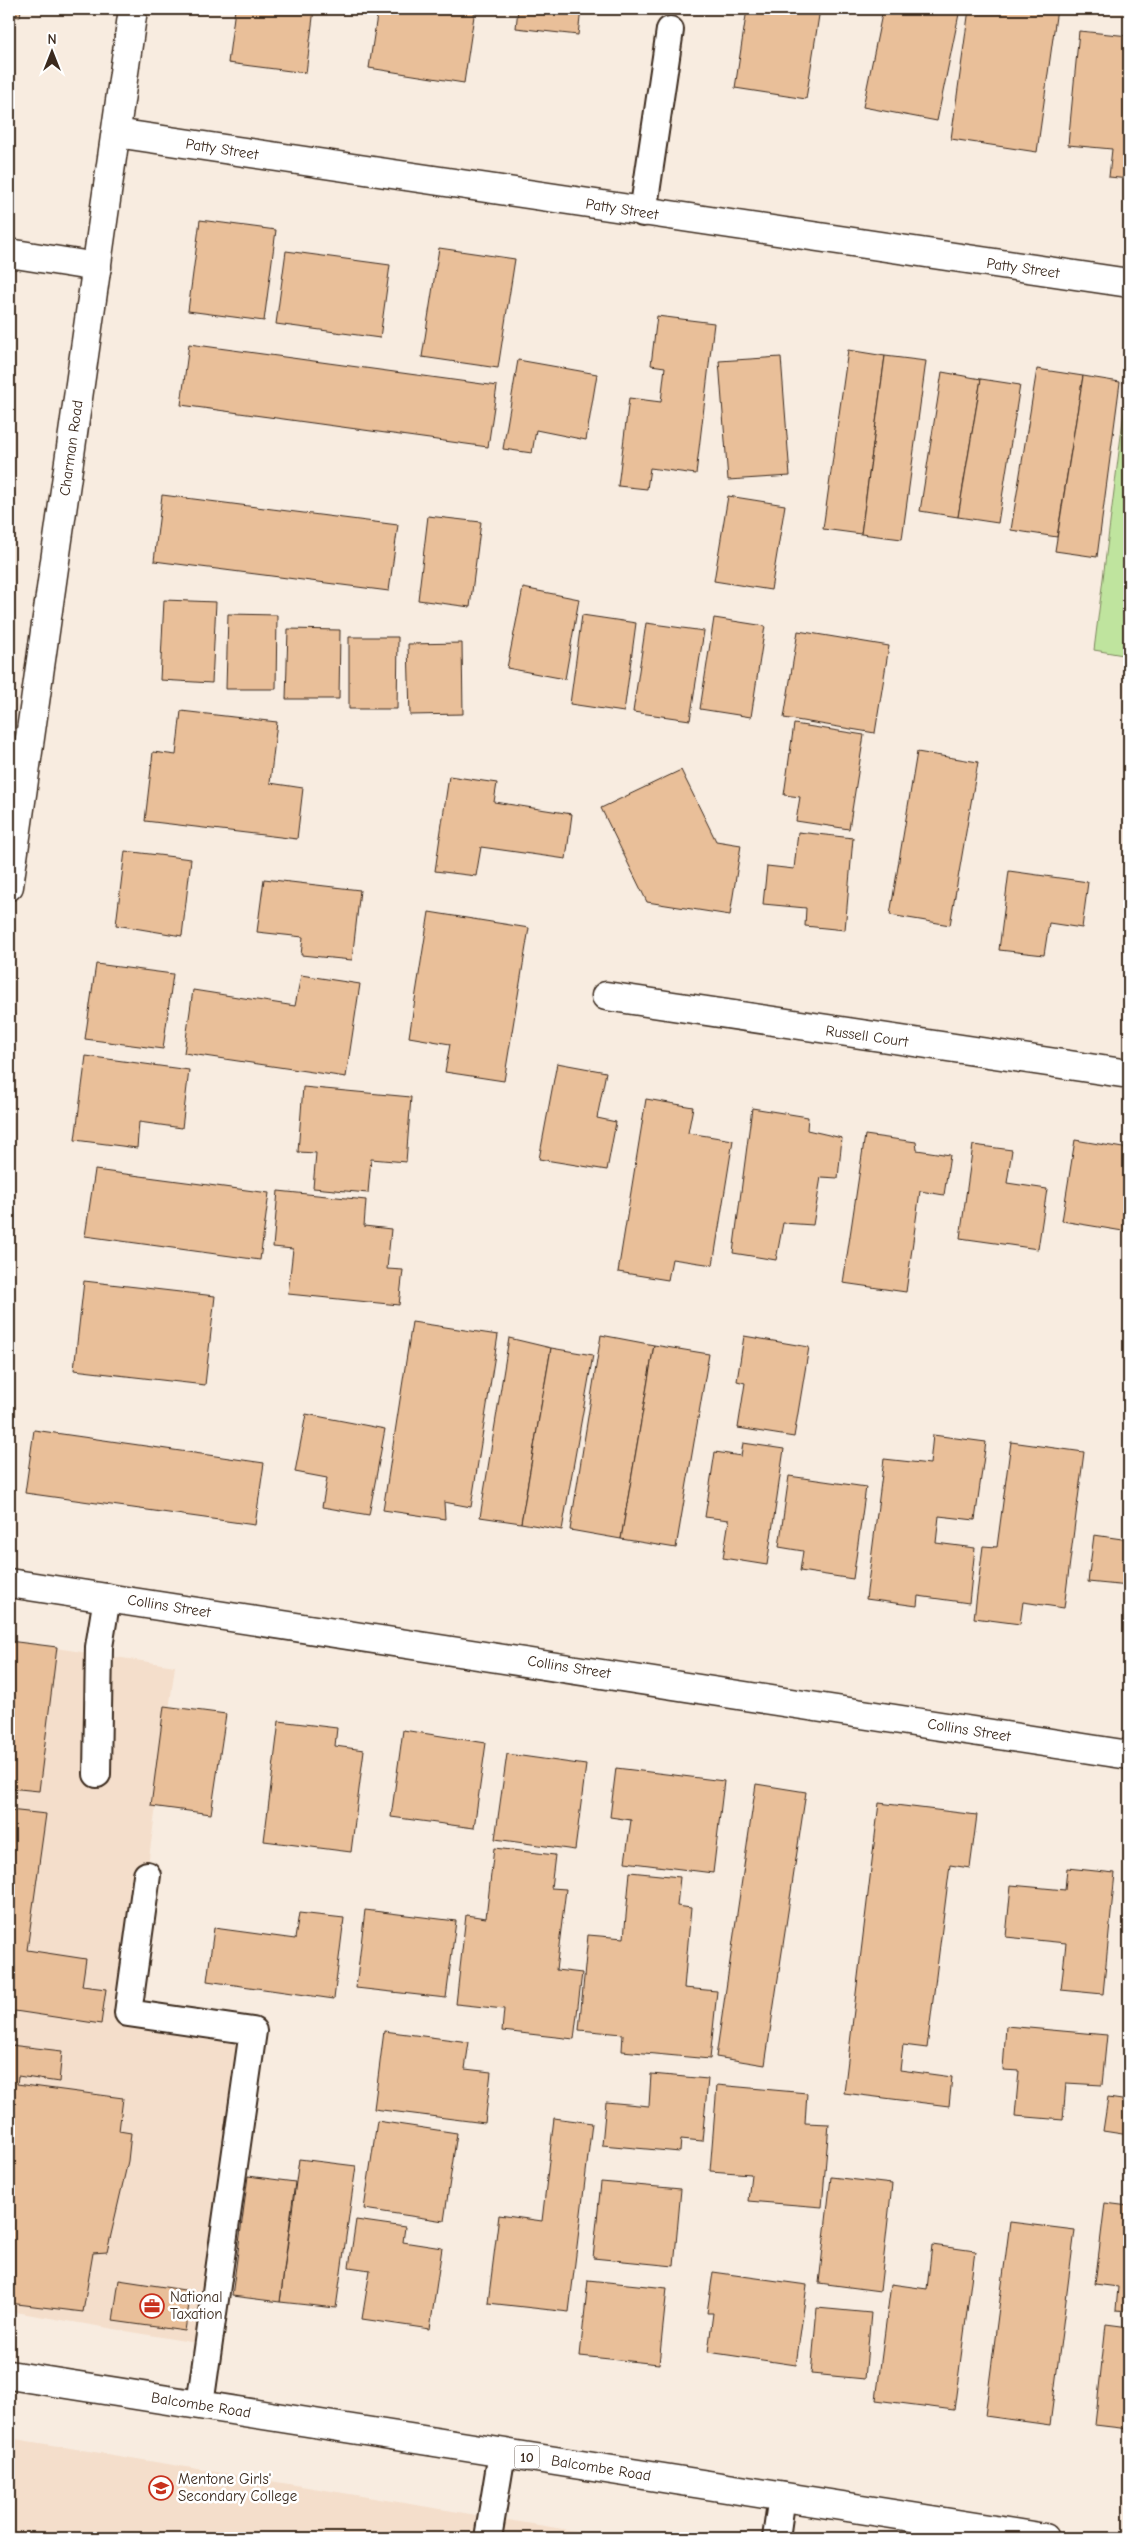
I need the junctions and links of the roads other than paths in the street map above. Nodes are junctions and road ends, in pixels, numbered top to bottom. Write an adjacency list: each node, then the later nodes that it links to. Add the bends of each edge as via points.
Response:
1 (133, 9): 3 (street, Charman Road)
2 (670, 30): 4 (lane)
3 (116, 133): 4 (street, Patty Street); 6 (street, Charman Road)
4 (643, 212): 7 (street, Patty Street)
5 (9, 254): 6 (street)
6 (97, 267): 8 (street, Charman Road)
7 (1129, 283)
8 (15, 794): 9 (street, Charman Road)
9 (9, 886)
10 (606, 996): 11 (street, Russell Court)
11 (1129, 1074)
12 (9, 1582): 13 (street, Collins Street)
13 (107, 1597): 14 (street, Collins Street); 15 (lane, via 98,1647)
14 (1129, 1755)
15 (97, 1774)
16 (147, 1875): 18 (lane, via 128,2013 253,2031)
17 (9, 2375): 18 (street, Balcombe Road / 10)
18 (200, 2405): 19 (street, Balcombe Road / 10)
19 (502, 2453): 20 (street, Balcombe Road / 10); 21 (lane)
20 (782, 2496): 22 (lane); 23 (street, Balcombe Road / 10)
21 (488, 2538)
22 (776, 2538)
23 (1045, 2538)

